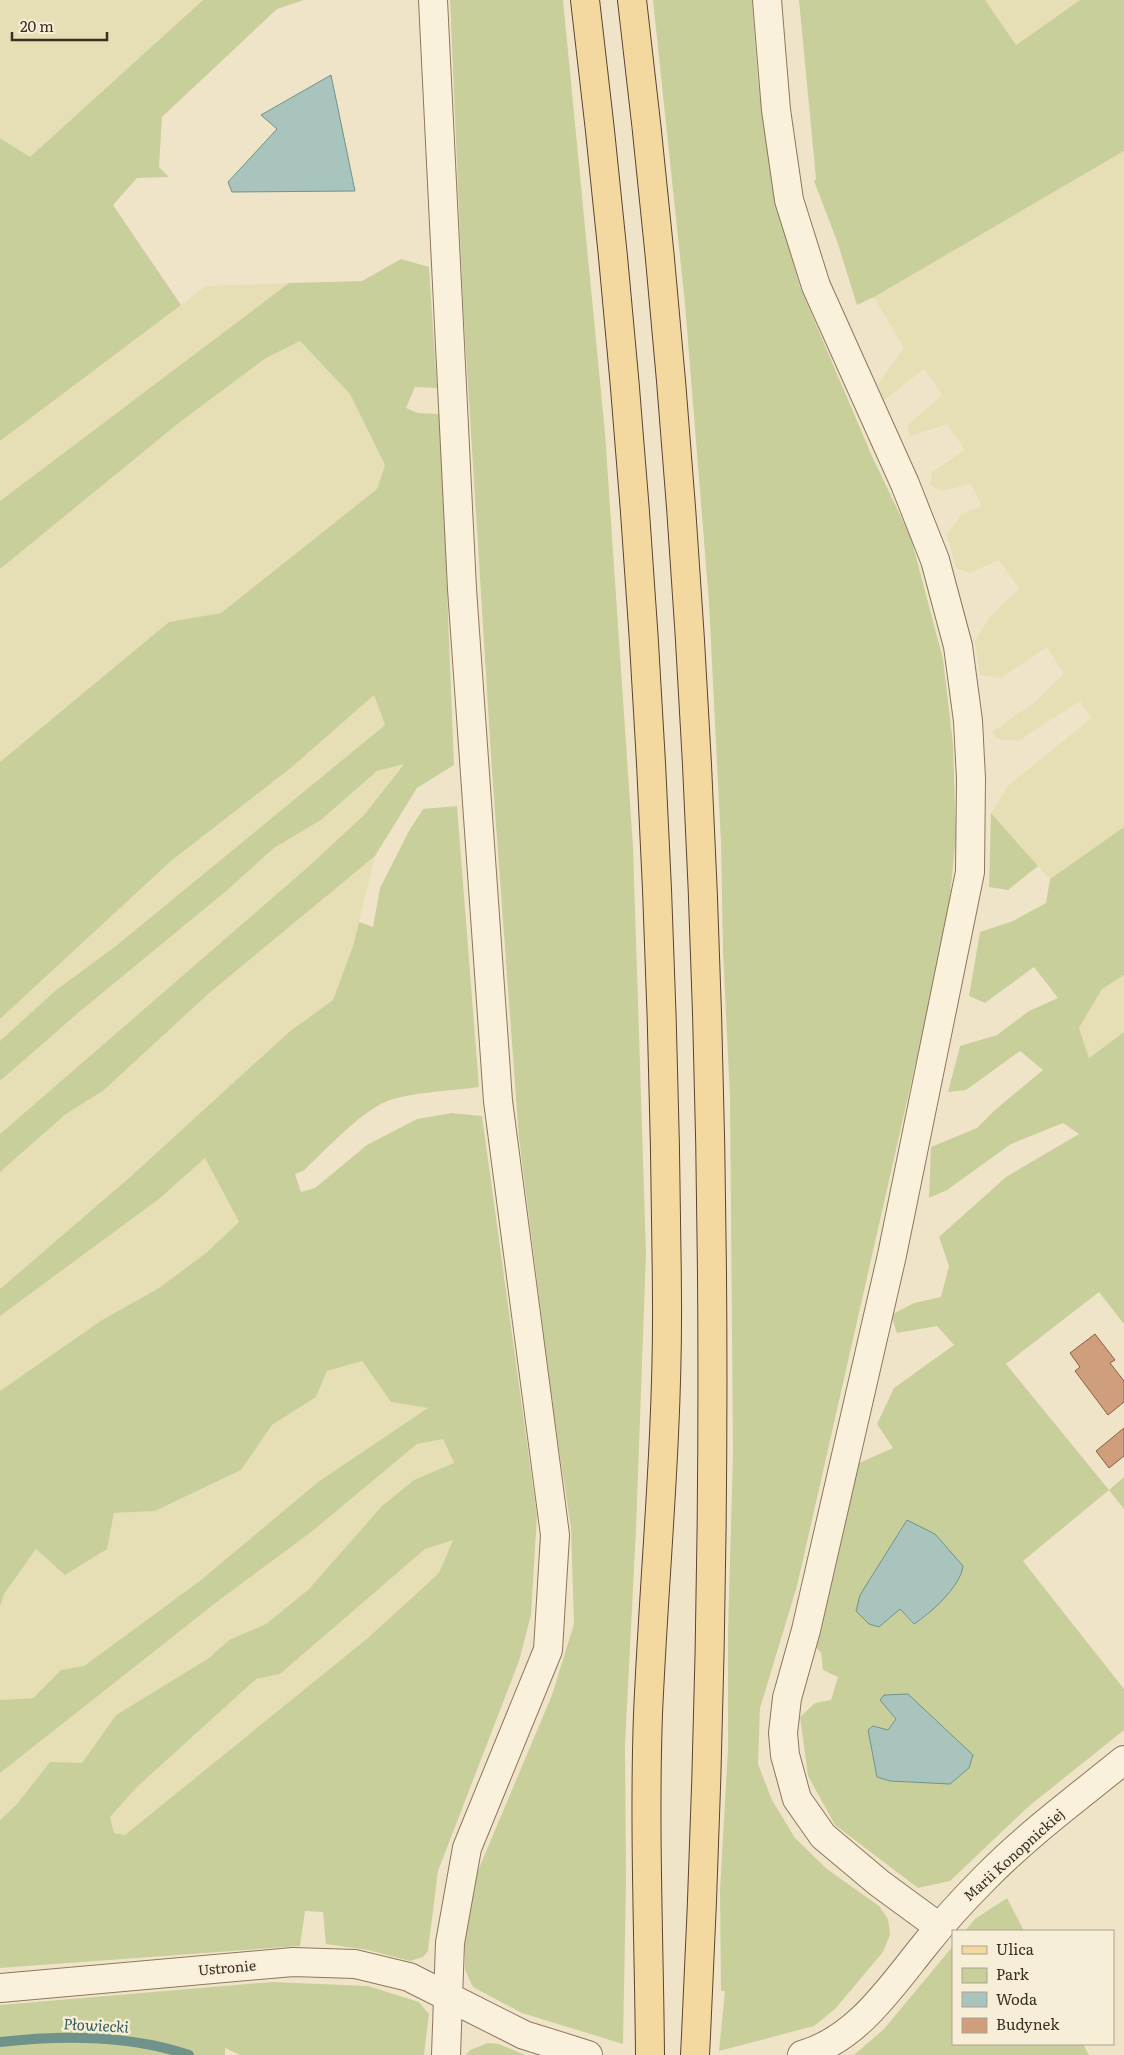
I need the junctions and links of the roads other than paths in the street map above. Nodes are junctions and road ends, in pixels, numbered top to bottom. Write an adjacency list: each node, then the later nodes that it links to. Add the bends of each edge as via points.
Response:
1 (433, 0): 8 (street, via 462,589 498,1101 555,1535 548,1650 467,1848 450,1943)
2 (585, 0): 11 (main road, via 627,414 646,670 660,999 666,1352 647,1747)
3 (632, 0): 12 (main road, via 674,419 704,914 712,1218 713,1468 705,1802)
4 (767, 0): 6 (street, via 776,110 789,200 816,286 935,560 958,646 968,721 971,779 968,882 892,1254 806,1630 786,1698 783,1733 785,1755 797,1799 823,1836 879,1883)
5 (1124, 1760): 6 (street, Marii Konopnickiej, via 993,1870)
6 (940, 1927): 13 (street, Marii Konopnickiej, via 852,2029 833,2043)
7 (0, 1988): 8 (street, Ustronie, via 293,1962 326,1962 383,1970)
8 (449, 1997): 9 (street); 10 (street, via 524,2035)
9 (446, 2055)
10 (588, 2055)
11 (650, 2055)
12 (694, 2055)
13 (802, 2055)

